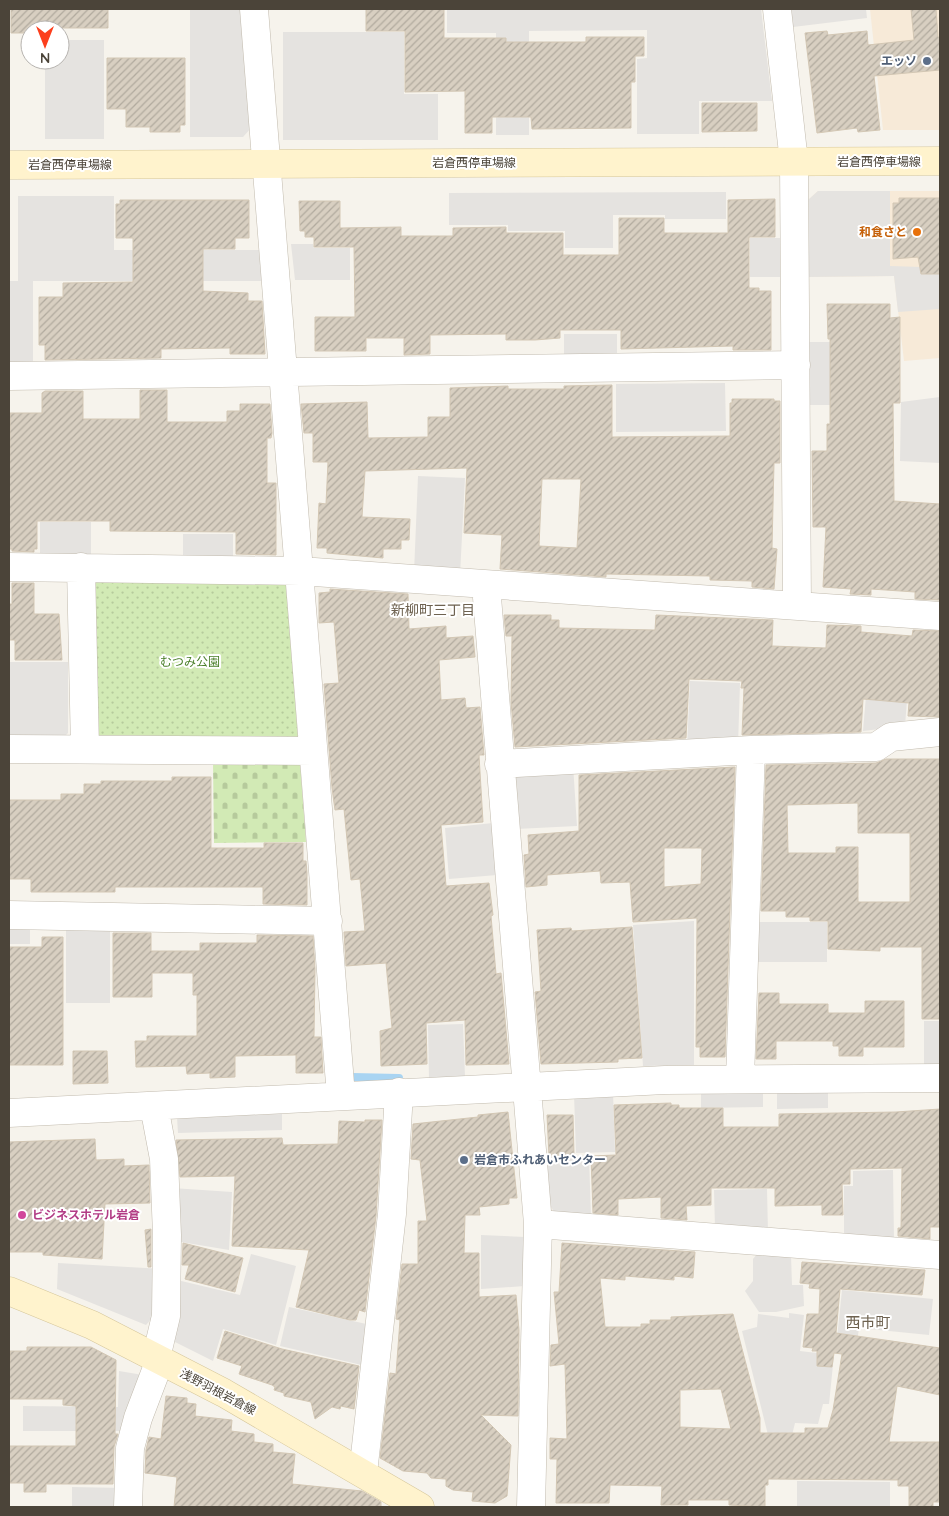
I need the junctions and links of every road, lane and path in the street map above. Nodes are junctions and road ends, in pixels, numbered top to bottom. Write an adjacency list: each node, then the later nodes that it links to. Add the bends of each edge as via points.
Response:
1 (254, 9): 5 (street)
2 (777, 9): 4 (street)
3 (940, 161): 4 (main road, 岩倉西停車場線)
4 (794, 162): 5 (main road, 岩倉西停車場線); 7 (street)
5 (268, 163): 6 (main road, 岩倉西停車場線); 8 (street)
6 (9, 165)
7 (796, 366): 8 (street); 14 (street)
8 (283, 373): 9 (street); 12 (street)
9 (9, 376)
10 (9, 567): 11 (street)
11 (81, 567): 12 (street); 18 (street)
12 (300, 571): 13 (street); 20 (street)
13 (486, 585): 14 (street); 21 (street)
14 (798, 606): 15 (street)
15 (940, 616)
16 (940, 732): 19 (street, via 891,737 876,746)
17 (9, 749): 18 (street)
18 (84, 749): 20 (street)
19 (751, 750): 21 (street); 25 (street)
20 (313, 751): 23 (street)
21 (499, 764): 26 (street)
22 (9, 915): 23 (street)
23 (328, 921): 28 (street)
24 (940, 1078): 25 (street)
25 (740, 1079): 26 (street)
26 (527, 1086): 27 (street); 31 (street)
27 (399, 1092): 28 (street); 35 (street, via 392,1214)
28 (341, 1096): 29 (street)
29 (154, 1106): 30 (street); 34 (street, via 164,1159 167,1234 166,1316)
30 (9, 1113)
31 (538, 1224): 32 (street); 38 (street)
32 (940, 1255)
33 (9, 1291): 34 (main road, 浅野羽根岩倉線, via 92,1325)
34 (158, 1359): 35 (main road, 浅野羽根岩倉線); 36 (street, via 130,1448)
35 (364, 1474): 37 (main road, 浅野羽根岩倉線)
36 (128, 1507)
37 (420, 1507)
38 (531, 1507)

